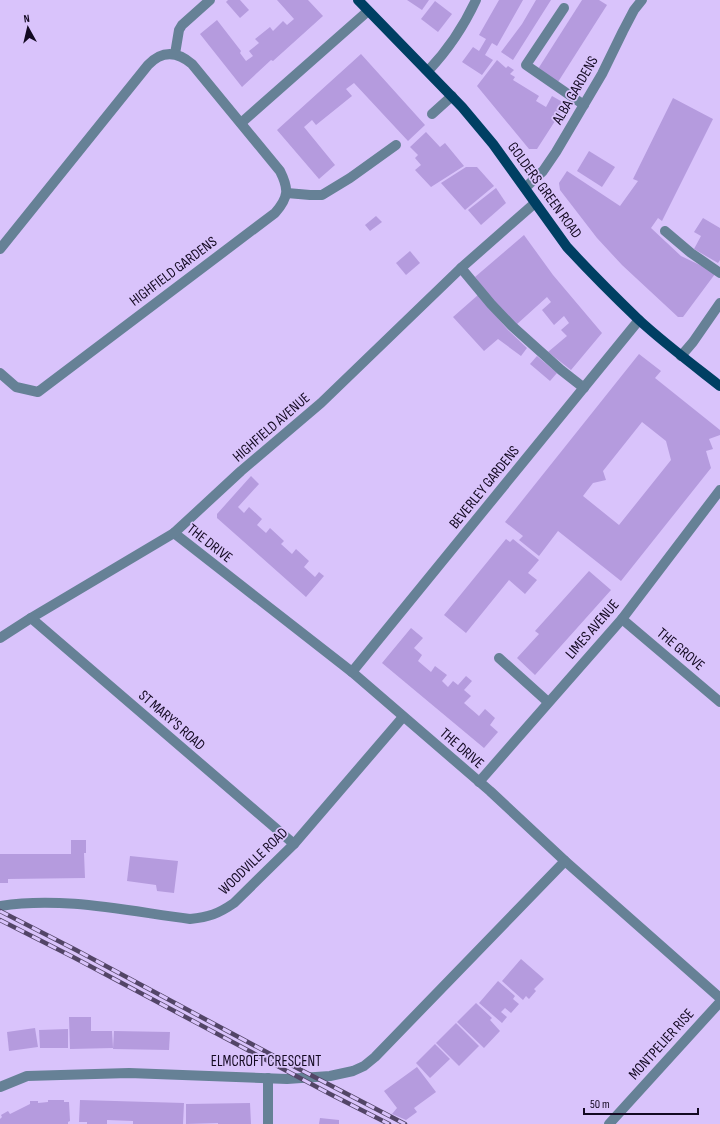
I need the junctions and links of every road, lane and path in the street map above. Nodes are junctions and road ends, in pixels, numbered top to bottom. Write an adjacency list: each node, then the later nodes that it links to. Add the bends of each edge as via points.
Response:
1 (210, 0): 7 (street, via 182,25)
2 (358, 0): 6 (main road, GOLDERS GREEN ROAD)
3 (476, 0): 8 (street, via 456,36)
4 (642, 0): 10 (street, ALBA GARDENS, via 634,10)
5 (564, 8): 10 (street, via 526,65)
6 (368, 11): 8 (main road, GOLDERS GREEN ROAD); 12 (street)
7 (175, 54): 12 (street, via 186,58 192,64); 18 (street, via 153,59)
8 (428, 71): 9 (main road, GOLDERS GREEN ROAD)
9 (452, 96): 11 (street); 14 (main road, GOLDERS GREEN ROAD, via 493,144)
10 (584, 105): 14 (street, ALBA GARDENS, via 543,171)
11 (432, 114)
12 (241, 123): 15 (street, via 280,171)
13 (396, 145): 15 (street, via 322,195)
14 (525, 188): 16 (main road, GOLDERS GREEN ROAD)
15 (287, 193): 24 (street, HIGHFIELD GARDENS, via 275,213 38,392 16,386)
16 (535, 204): 19 (street, HIGHFIELD AVENUE); 22 (main road, GOLDERS GREEN ROAD, via 567,247)
17 (665, 231): 20 (street)
18 (0, 249)
19 (461, 268): 26 (street, via 512,326); 28 (street, HIGHFIELD AVENUE, via 321,403)
20 (720, 273)
21 (720, 303): 23 (street)
22 (639, 320): 23 (main road, GOLDERS GREEN ROAD); 26 (street, BEVERLEY GARDENS)
23 (682, 356): 25 (main road, GOLDERS GREEN ROAD)
24 (0, 373)
25 (720, 386)
26 (584, 388): 33 (street, BEVERLEY GARDENS)
27 (720, 490): 30 (street, LIMES AVENUE)
28 (174, 533): 29 (street, HIGHFIELD AVENUE); 33 (street, THE DRIVE)
29 (31, 618): 31 (street, HIGHFIELD AVENUE); 38 (street, ST MARY'S ROAD)
30 (622, 619): 34 (street, LIMES AVENUE); 35 (street, THE GROVE)
31 (0, 638)
32 (499, 658): 34 (street)
33 (352, 672): 36 (street, THE DRIVE)
34 (548, 702): 37 (street, LIMES AVENUE)
35 (720, 702)
36 (403, 717): 37 (street, THE DRIVE); 38 (street, WOODVILLE ROAD)
37 (479, 782): 39 (street, THE DRIVE)
38 (294, 844): 40 (street, WOODVILLE ROAD, via 234,903 204,918 190,919 58,902)
39 (565, 861): 41 (street, THE DRIVE); 43 (street, ELMCROFT CRESCENT, via 364,1066 330,1076)
40 (0, 906)
41 (720, 998)
42 (720, 1002): 46 (street, MONTPELIER RISE)
43 (268, 1078): 44 (street, ELMCROFT CRESCENT, via 129,1073 74,1074 28,1076); 45 (street)
44 (0, 1087)
45 (268, 1124)
46 (609, 1124)

